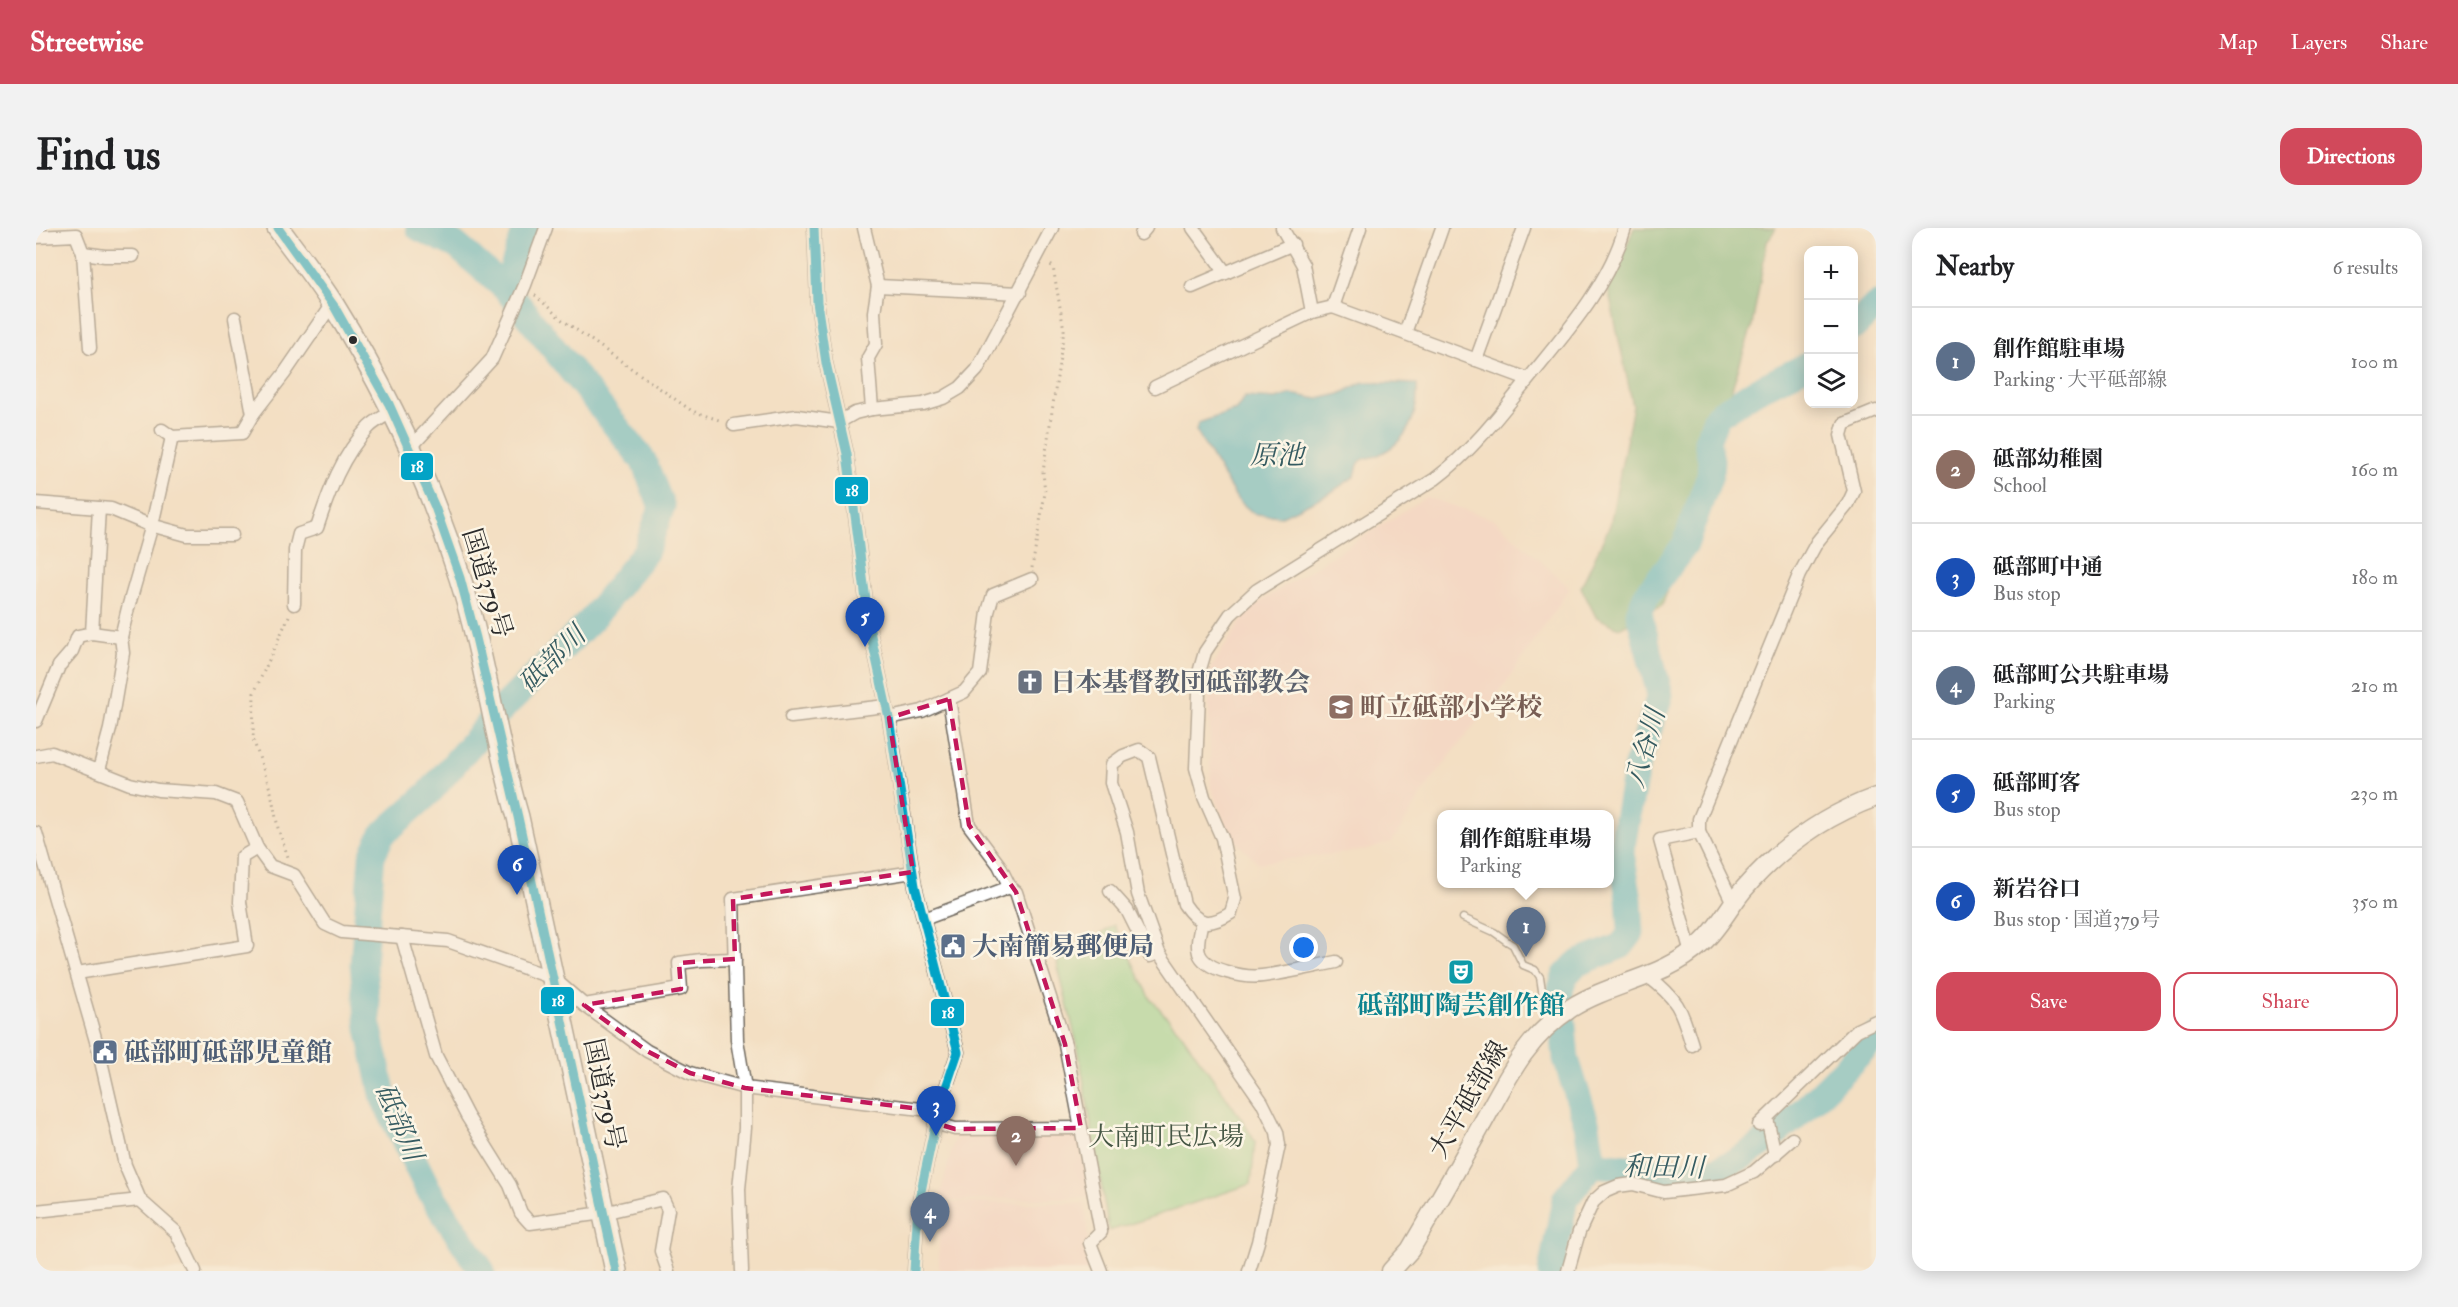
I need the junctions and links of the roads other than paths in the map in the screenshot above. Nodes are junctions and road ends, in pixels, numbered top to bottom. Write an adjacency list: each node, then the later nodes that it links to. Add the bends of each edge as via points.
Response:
1 (278, 228): 20 (highway, 国道379号)
2 (546, 228): 35 (street, via 492,358)
3 (814, 228): 33 (street, via 817,302)
4 (864, 228): 17 (street)
5 (1052, 228): 19 (street)
6 (1193, 228): 16 (street)
7 (1282, 228): 13 (street)
8 (1360, 228): 21 (street)
9 (1442, 228): 24 (street)
10 (1524, 228): 26 (street)
11 (1625, 228): 27 (street, via 1595,292 1555,349)
12 (36, 237): 14 (street, via 76,235)
13 (1293, 244): 16 (street); 22 (street, via 1303,264)
14 (83, 252): 15 (street); 25 (street)
15 (133, 256)
16 (1226, 273): 18 (street)
17 (878, 286): 19 (street); 29 (street, via 874,312 876,344 868,358)
18 (1192, 287)
19 (1020, 293): 29 (street, via 977,370 960,388 923,404)
20 (332, 304): 30 (highway, 国道379号); 32 (street)
21 (1333, 307): 22 (street); 24 (street)
22 (1312, 312): 28 (street)
23 (236, 318): 32 (street)
24 (1405, 333): 26 (street)
25 (90, 348)
26 (1476, 360): 27 (street)
27 (1528, 379): 60 (street, via 1479,441 1454,465 1257,590 1211,640 1200,669 1196,768 1222,838 1235,899 1231,913 1220,920)
28 (1155, 387)
29 (872, 409): 33 (street)
30 (393, 411): 35 (highway, 国道379号); 41 (street, via 370,427 341,465 317,528 299,534)
31 (1876, 411): 51 (street, via 1844,424 1841,435 1854,491 1817,542 1799,575 1699,819)
32 (253, 414): 38 (street, via 242,433 167,434)
33 (839, 422): 34 (street, via 797,416); 45 (street, via 847,454 870,631)
34 (734, 425)
35 (410, 448): 68 (highway, 国道379号, via 443,528 480,645)
36 (36, 503): 37 (street)
37 (99, 508): 38 (street); 42 (street)
38 (152, 525): 39 (street, via 188,535); 43 (street)
39 (232, 535)
40 (1032, 579): 44 (street, via 993,595 980,673 964,692)
41 (294, 604)
42 (92, 633): 43 (street); 47 (street, via 78,636 59,666)
43 (122, 637): 49 (street, via 123,653 110,729)
44 (949, 699): 45 (street, via 922,711); 55 (street, via 969,825)
45 (887, 712): 46 (street); 54 (street)
46 (791, 717)
47 (36, 722)
48 (36, 756): 49 (street, via 52,753)
49 (99, 770): 53 (street, via 130,784 216,794 237,802)
50 (1876, 797): 57 (main road, 大平砥部線, via 1809,831 1763,868)
51 (1699, 832): 57 (street); 63 (street, via 1660,840)
52 (36, 833): 66 (street)
53 (257, 848): 61 (street, via 270,866 294,875 325,924 342,932); 66 (street, via 242,857 240,902 247,946)
54 (913, 872): 59 (street); 64 (street, via 733,900)
55 (1010, 887): 59 (street); 75 (street, via 1016,892 1065,1044)
56 (1110, 891): 62 (street, via 1127,910 1150,956)
57 (1733, 903): 63 (main road, 大平砥部線)
58 (1463, 918): 71 (lane, via 1513,945 1523,965 1535,970)
59 (924, 919): 74 (street, via 958,1052)
60 (1202, 921): 62 (street, via 1192,917 1184,904 1149,757 1139,750 1123,756 1112,764 1110,783 1127,832 1138,894); 65 (street, via 1199,954 1207,965 1222,971 1259,977)
61 (400, 937): 68 (street, via 448,941); 80 (street, via 436,1056 510,1185 521,1213 530,1223)
62 (1159, 952): 87 (street, via 1262,1101 1277,1132 1279,1145)
63 (1691, 953): 67 (main road, 大平砥部線)
64 (735, 959): 69 (street, via 679,963 681,989); 73 (street, via 737,1040)
65 (1336, 962)
66 (77, 973): 78 (street, via 125,1165)
67 (1648, 976): 71 (main road, 大平砥部線, via 1618,985 1573,1007); 72 (street, via 1669,992 1682,1009)
68 (553, 978): 69 (street); 80 (highway, 国道379号)
69 (584, 1005): 73 (street, via 647,1051 679,1068)
70 (1876, 1021): 77 (street, via 1857,1030 1765,1122)
71 (1550, 1024): 88 (main road, 大平砥部線, via 1528,1045 1509,1074 1410,1250)
72 (1692, 1045)
73 (746, 1088): 74 (street); 84 (street, via 739,1189)
74 (937, 1117): 75 (street, via 955,1129); 85 (street, via 918,1205)
75 (1081, 1128): 86 (street, via 1101,1232 1090,1243)
76 (1792, 1139): 77 (street)
77 (1774, 1152): 89 (street, via 1754,1172 1726,1185 1664,1191 1633,1184 1604,1192 1593,1202 1579,1232)
78 (140, 1200): 79 (street); 81 (street, via 176,1232)
79 (36, 1211)
80 (603, 1213): 82 (highway, 国道379号); 83 (street, via 663,1199 668,1210 661,1251)
81 (195, 1271)
82 (616, 1271)
83 (668, 1271)
84 (742, 1271)
85 (915, 1271)
86 (1101, 1271)
87 (1249, 1271)
88 (1391, 1271)
89 (1568, 1271)

